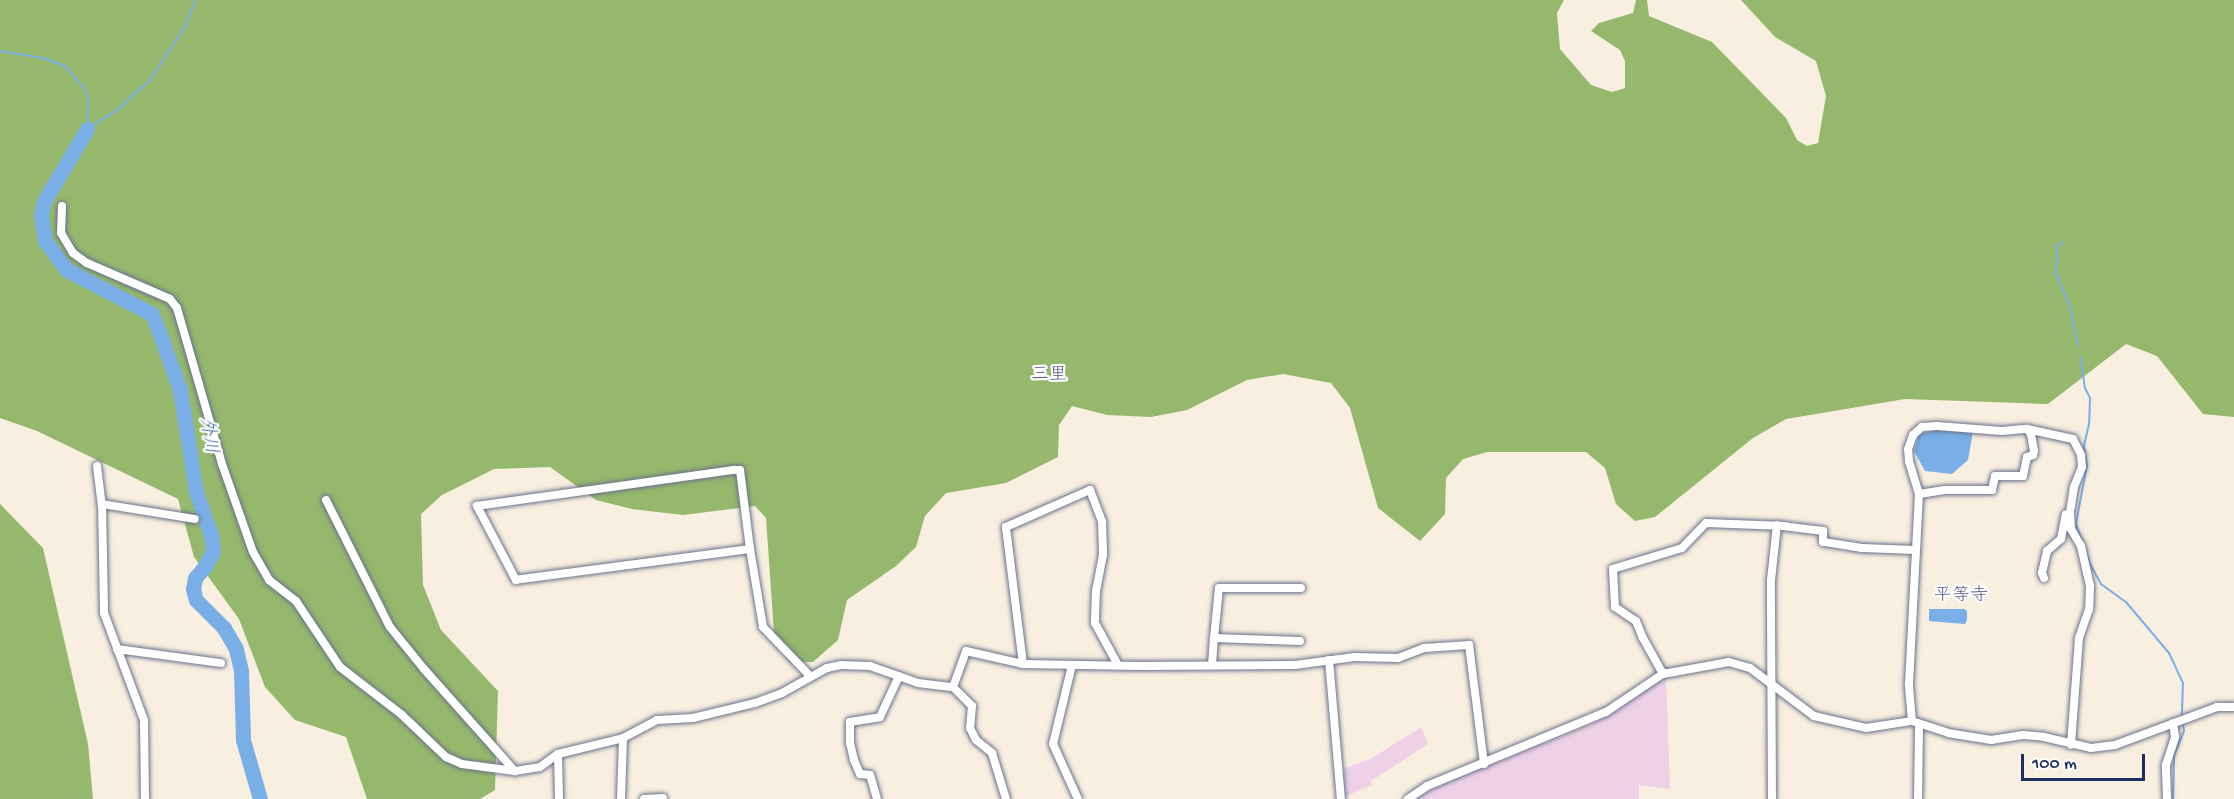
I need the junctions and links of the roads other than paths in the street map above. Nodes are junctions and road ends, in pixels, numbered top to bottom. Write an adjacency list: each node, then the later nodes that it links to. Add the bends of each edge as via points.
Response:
1 (62, 206): 35 (street, via 60,233 73,253 170,299 177,308 222,464 253,552 268,580 296,601 340,667 402,715 446,757 462,764)
2 (2027, 429): 4 (street, via 2034,451 2027,457 2023,476 1995,476 1992,490); 4 (street, via 1922,427 1913,435 1908,449); 32 (street, via 2073,439 2081,455 2082,467 2070,512 2071,529 2081,546 2090,586 2089,609 2079,638)
3 (97, 466): 6 (street)
4 (1919, 494): 11 (street)
5 (326, 500): 35 (street, via 390,627)
6 (102, 504): 8 (street); 16 (street, via 104,613)
7 (2066, 514): 12 (street, via 2061,539 2047,551)
8 (195, 519)
9 (1777, 525): 11 (street, via 1822,531 1823,542); 23 (street, via 1706,523 1682,548 1613,569 1615,607 1636,621); 26 (street, via 1771,580)
10 (750, 549): 10 (street, via 516,579 477,506 740,470); 24 (street, via 763,627)
11 (1915, 550): 29 (street, via 1909,684)
12 (2044, 578)
13 (1301, 588): 14 (street, via 1219,588)
14 (1214, 638): 15 (street); 21 (street)
15 (1300, 641)
16 (117, 649): 18 (street); 37 (street, via 144,720)
17 (1329, 660): 21 (street, via 1295,665); 34 (street, via 1398,658 1424,648 1468,645); 44 (street)
18 (221, 663)
19 (1023, 664): 20 (street); 22 (street, via 1006,527 1090,490 1102,522 1103,555 1095,622); 27 (street, via 966,651)
20 (1072, 665): 22 (street); 43 (street, via 1053,744)
21 (1212, 665): 22 (street)
22 (1118, 666)
23 (1664, 674): 26 (street, via 1729,662 1750,668); 34 (street, via 1606,712)
24 (810, 676): 25 (street, via 841,665 870,666); 31 (street, via 755,704 693,718 657,720)
25 (899, 676): 27 (street, via 918,684); 41 (street, via 880,717 850,722 854,760 860,774 870,776)
26 (1773, 684): 29 (street, via 1814,716 1866,728); 46 (street)
27 (953, 687): 42 (street, via 972,706 970,728 976,740 992,753)
28 (2234, 707): 30 (street, via 2217,707)
29 (1916, 722): 32 (street, via 1948,733 1991,740 2023,735); 47 (street)
30 (2175, 722): 32 (street, via 2115,746); 48 (street, via 2175,737 2166,765)
31 (623, 738): 33 (street); 39 (street)
32 (2071, 745)
33 (558, 754): 35 (street, via 540,767); 38 (street)
34 (1484, 764): 45 (street, via 1427,786)
35 (515, 771)
36 (663, 798): 40 (street)
37 (145, 799)
38 (559, 799)
39 (621, 799)
40 (644, 799)
41 (877, 799)
42 (1006, 799)
43 (1078, 799)
44 (1341, 799)
45 (1408, 799)
46 (1772, 799)
47 (1918, 799)
48 (2167, 799)

